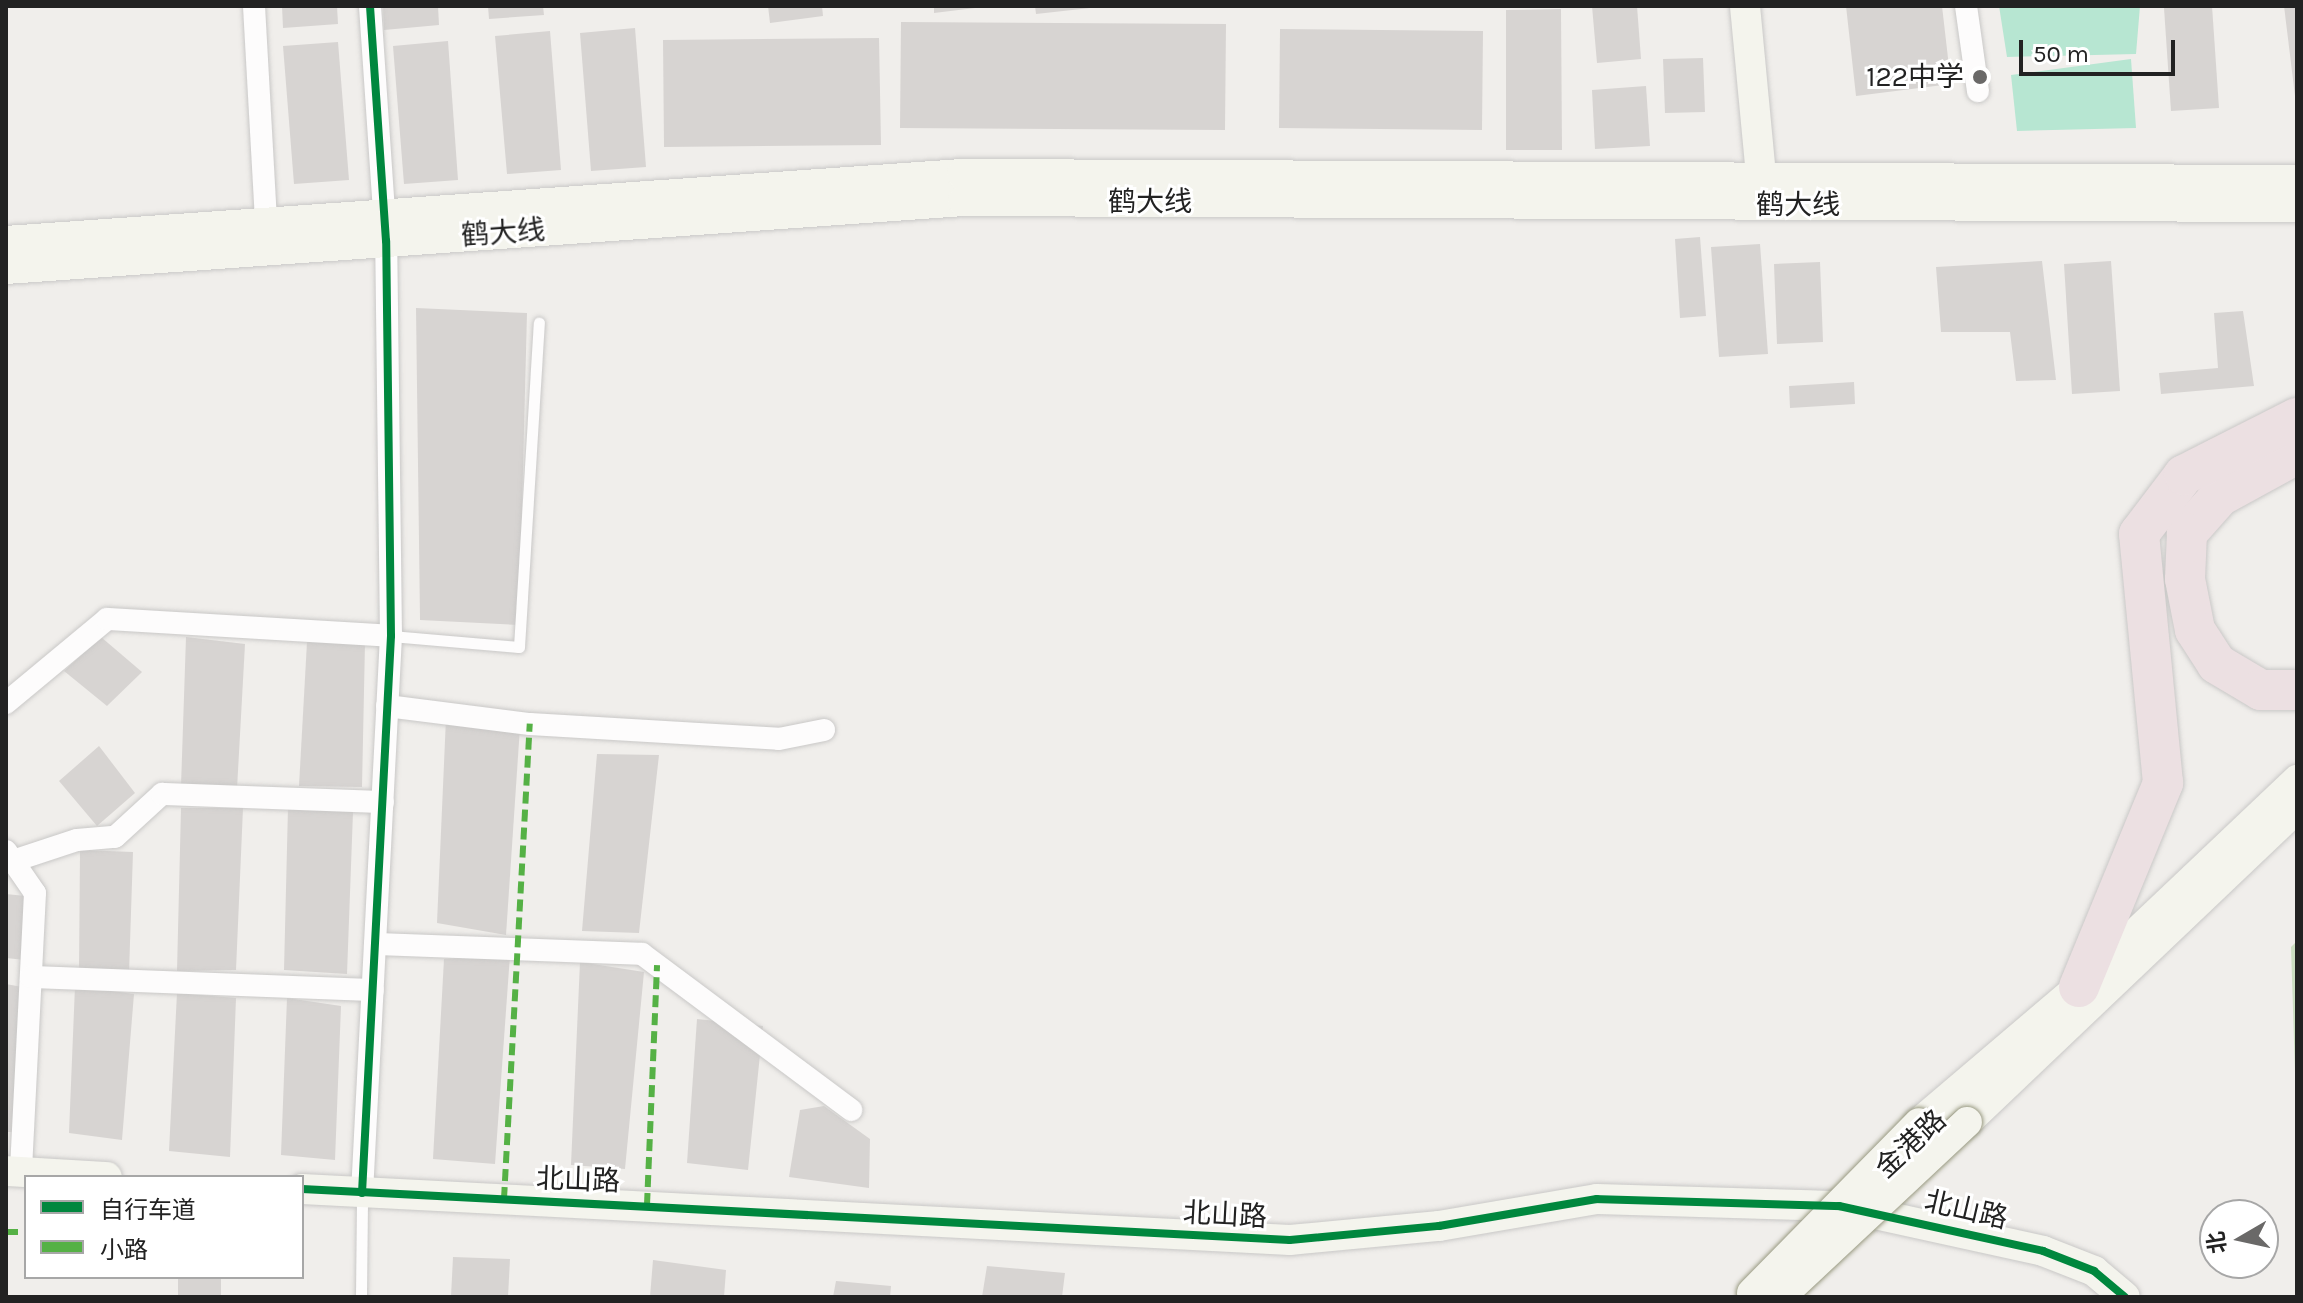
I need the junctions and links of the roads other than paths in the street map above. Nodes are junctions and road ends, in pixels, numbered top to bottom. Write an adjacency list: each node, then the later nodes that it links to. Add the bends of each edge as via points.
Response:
1 (254, 6): 9 (street)
2 (370, 6): 10 (street)
3 (1745, 6): 7 (main road)
4 (1966, 6): 5 (street)
5 (1978, 91)
6 (2297, 180): 7 (main road, 鹤大线)
7 (1763, 191): 8 (main road, 鹤大线); 10 (main road, 鹤大线, via 962,174)
8 (2297, 207)
9 (266, 222): 10 (main road, 鹤大线); 11 (main road, 鹤大线)
10 (385, 228): 12 (main road, 鹤大线); 16 (street)
11 (6, 241)
12 (6, 269)
13 (539, 323): 16 (lane, via 519,647)
14 (2297, 418): 27 (highway, via 2184,475 2139,534 2163,783)
15 (2297, 454): 17 (highway, via 2220,496 2187,533 2185,579 2195,630 2217,664 2261,690)
16 (391, 636): 18 (street, via 107,619); 19 (street)
17 (2297, 690)
18 (6, 703)
19 (387, 706): 20 (street, via 530,724 779,739); 22 (street)
20 (824, 730)
21 (2297, 780): 27 (main road, 金港路)
22 (383, 802): 24 (street, via 162,794 115,837); 25 (street)
23 (2297, 808): 34 (main road, 金港路, bridge, via 1967,1122)
24 (9, 856): 26 (street, via 35,893)
25 (375, 944): 28 (street); 29 (street, via 642,954)
26 (31, 977): 28 (street); 30 (street)
27 (2079, 987): 34 (main road, 金港路, bridge, via 1919,1123)
28 (373, 990): 33 (street)
29 (851, 1110)
30 (13, 1171): 31 (main road)
31 (76, 1175)
32 (304, 1189): 33 (main road, 北山路)
33 (362, 1193): 35 (lane); 36 (main road, 北山路, via 1290,1240 1439,1226 1597,1199 1839,1206 2043,1251 2094,1271)
34 (1760, 1296)
35 (361, 1297)
36 (2125, 1297)

